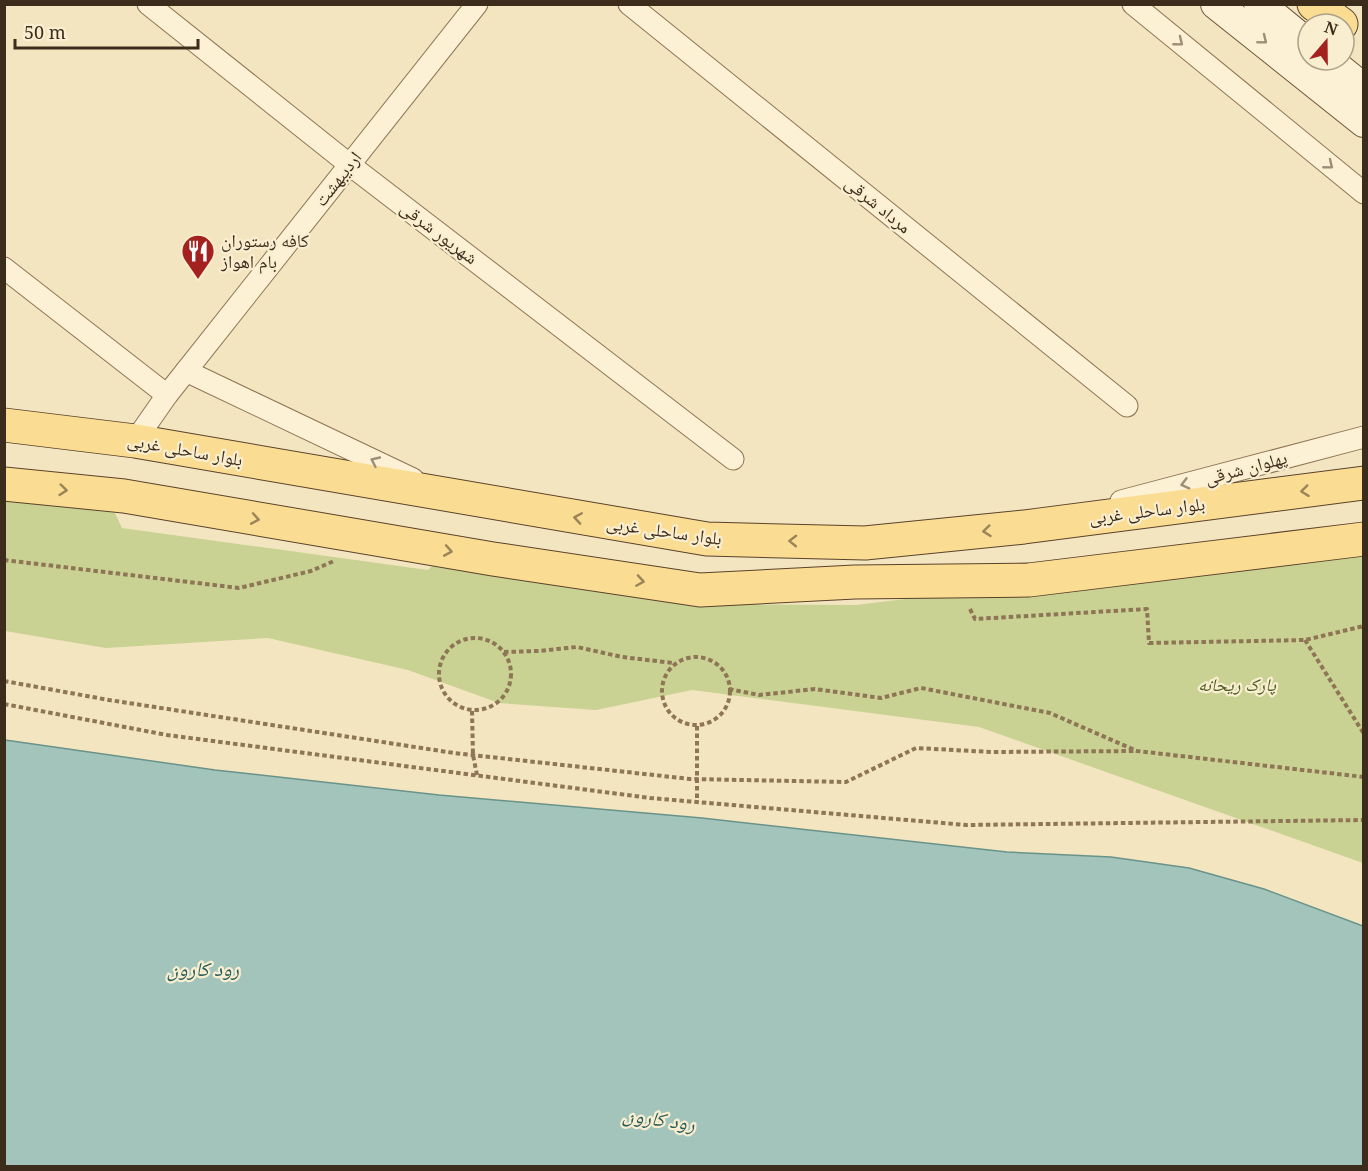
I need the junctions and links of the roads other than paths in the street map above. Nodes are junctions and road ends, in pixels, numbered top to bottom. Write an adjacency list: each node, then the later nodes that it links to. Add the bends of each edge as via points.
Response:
1 (148, 4): 11 (street, شهریور شرقی)
2 (477, 4): 11 (street, اردیبهشت)
3 (629, 4): 16 (street, مرداد شرقی)
4 (1133, 4): 12 (street, one-way to 12)
5 (1216, 4): 10 (main road, one-way to 10)
6 (1259, 4): 7 (main road)
7 (1296, 34)
8 (1343, 72): 9 (main road)
9 (1364, 89)
10 (1364, 122)
11 (350, 165): 14 (street, اردیبهشت); 20 (street, شهریور شرقی)
12 (1364, 194)
13 (4, 268): 15 (street)
14 (186, 371): 15 (street, اردیبهشت); 23 (street, one-way to 14)
15 (167, 395): 19 (street, اردیبهشت)
16 (1128, 406)
17 (4, 425): 19 (main road, بلوار ساحلی غربی)
18 (1364, 437): 24 (street, پهلوان شرقی, one-way to 24)
19 (135, 441): 23 (main road, بلوار ساحلی غربی)
20 (733, 459)
21 (1364, 483): 24 (main road, بلوار ساحلی غربی, one-way to 24)
22 (4, 484): 25 (main road, one-way to 25, via 124,496 700,590 855,582 1029,580)
23 (447, 496): 24 (main road, بلوار ساحلی غربی, one-way to 23, via 865,543 707,539)
24 (1024, 527)
25 (1364, 539)

